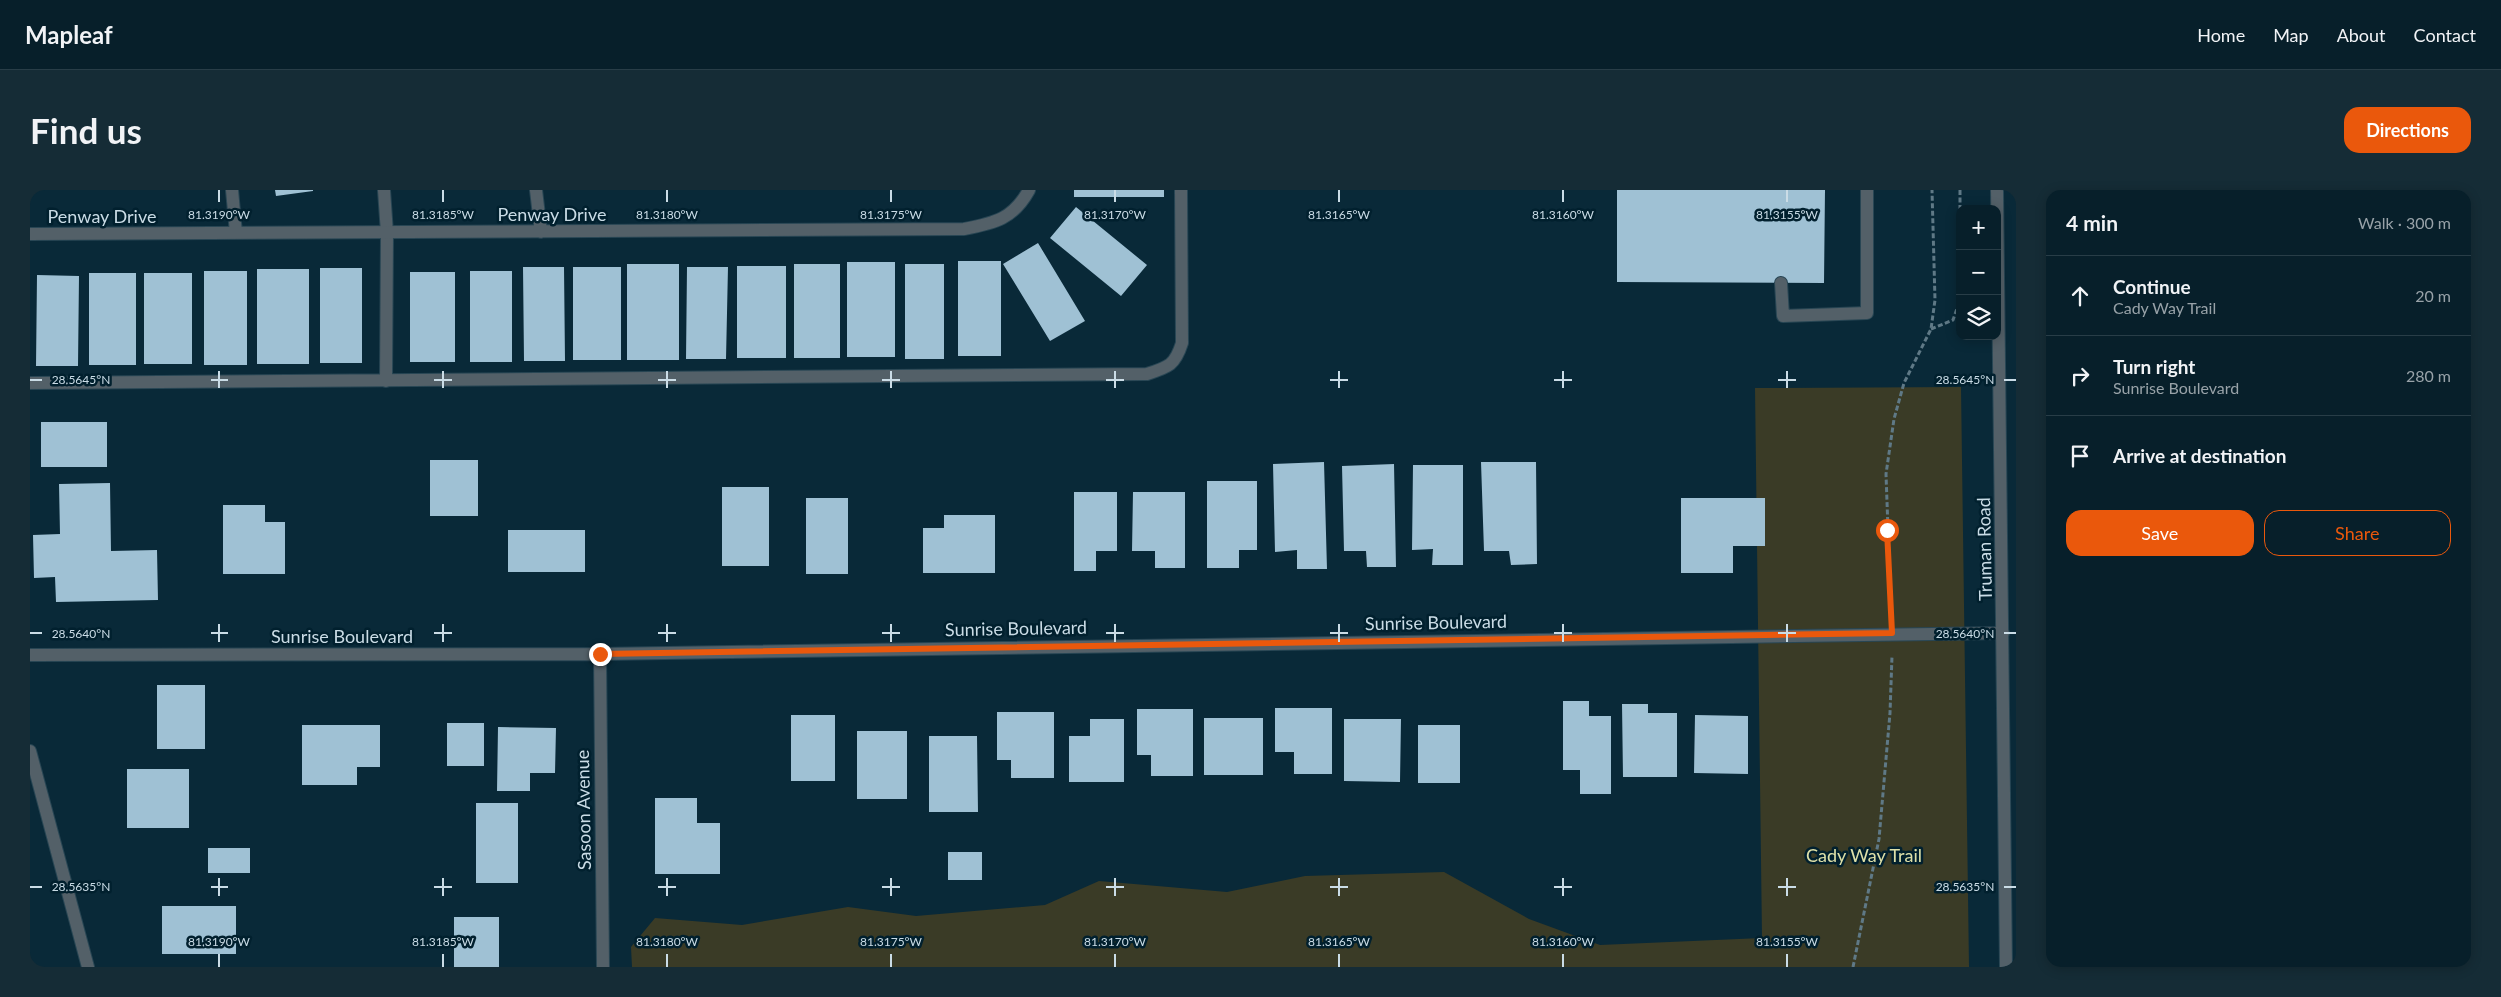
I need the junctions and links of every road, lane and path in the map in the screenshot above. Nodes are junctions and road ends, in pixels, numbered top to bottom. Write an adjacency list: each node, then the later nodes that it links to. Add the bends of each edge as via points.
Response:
1 (232, 190): 12 (street)
2 (384, 190): 13 (street)
3 (536, 190): 11 (street)
4 (1029, 190): 11 (street, Penway Drive, via 1014,212 996,223 964,229)
5 (1181, 190): 18 (street, via 1182,342 1177,357 1168,367 1147,374)
6 (1867, 190): 15 (street, via 1867,313 1783,316)
7 (1932, 190): 17 (path, via 1935,300)
8 (1960, 190): 10 (path)
9 (1997, 190): 21 (street, Truman Road)
10 (1960, 205)
11 (541, 232): 13 (street, Penway Drive)
12 (236, 233): 13 (street, Penway Drive); 14 (street, Penway Drive)
13 (387, 233): 18 (street)
14 (30, 234)
15 (1781, 283)
16 (1956, 311): 17 (path, via 1953,320)
17 (1931, 329): 20 (path, via 1904,383 1894,419 1886,474)
18 (386, 381): 19 (street)
19 (30, 384)
20 (1892, 633): 21 (street, Sunrise Boulevard); 22 (street, Sunrise Boulevard); 27 (path, via 1890,713 1879,839)
21 (2003, 633): 28 (street, Truman Road)
22 (600, 654): 23 (street, Sunrise Boulevard); 26 (street, Sasoon Avenue)
23 (30, 656)
24 (30, 751): 25 (street)
25 (88, 967)
26 (603, 967)
27 (1853, 967)
28 (2006, 967)

